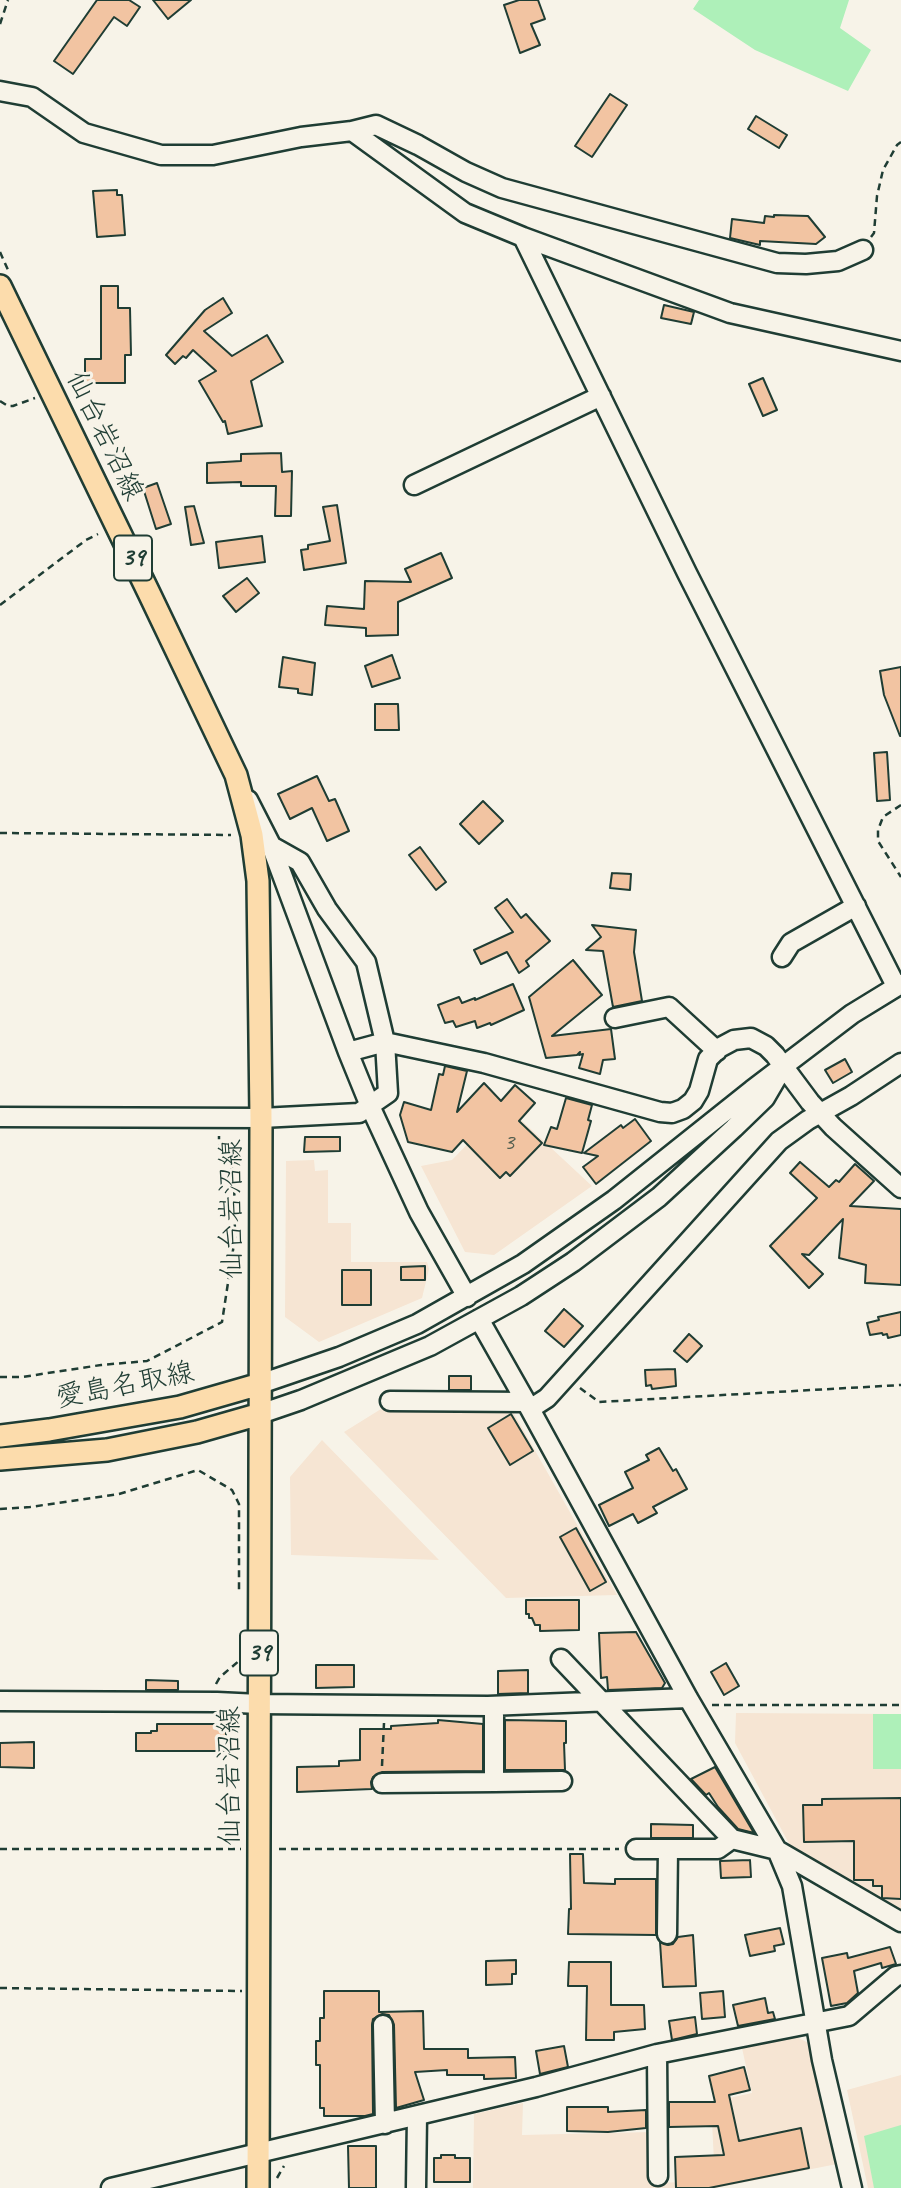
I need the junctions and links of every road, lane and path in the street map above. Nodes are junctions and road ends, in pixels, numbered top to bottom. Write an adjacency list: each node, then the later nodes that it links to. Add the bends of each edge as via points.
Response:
1 (8, 0): 2 (path)
2 (0, 24)
3 (0, 92): 4 (street, via 32,97 84,134 161,155 213,155)
4 (352, 131): 6 (street, via 465,213); 7 (street, via 376,125 502,188 777,263 838,261)
5 (901, 142): 7 (path, via 883,170 874,233)
6 (523, 237): 9 (street, via 730,313); 11 (street)
7 (863, 250)
8 (0, 286): 10 (main road, 仙台岩沼線 / 39)
9 (901, 351)
10 (52, 394): 12 (path, via 13,406); 14 (main road, 仙台岩沼線 / 39)
11 (601, 396): 13 (street); 20 (street)
12 (0, 401)
13 (414, 485)
14 (116, 524): 15 (path, via 86,540); 18 (main road, 仙台岩沼線 / 39, via 236,775)
15 (0, 606)
16 (901, 805): 19 (path, via 883,817 878,830 878,841)
17 (0, 834): 18 (path)
18 (262, 840): 24 (street, via 300,862 366,962); 26 (street); 33 (main road, 仙台岩沼線 / 39, via 258,880)
19 (901, 877)
20 (856, 906): 21 (street, via 791,943); 22 (street)
21 (782, 957)
22 (899, 985): 28 (street, via 852,1013)
23 (615, 1018): 25 (street, via 668,1007)
24 (386, 1042): 25 (street, via 484,1063 660,1112 683,1109 693,1101 708,1059); 26 (street); 29 (street, via 388,1093)
25 (717, 1051): 28 (street, via 734,1040 751,1038)
26 (348, 1052): 29 (street)
27 (901, 1063): 30 (street)
28 (783, 1066): 30 (street); 35 (street, via 614,1200); 36 (street, via 765,1098 659,1197 573,1262)
29 (370, 1106): 33 (street, via 359,1113); 35 (street, via 419,1212)
30 (820, 1113): 34 (street); 42 (street, via 779,1142 547,1398)
31 (0, 1117): 32 (street)
32 (220, 1118): 33 (street); 37 (path, via 219,1144 234,1172 235,1237 222,1322 147,1361)
33 (261, 1118): 38 (main road, 仙台岩沼線 / 39)
34 (901, 1188)
35 (467, 1297): 38 (street, via 368,1346)
36 (479, 1320): 42 (street); 43 (street, via 377,1369)
37 (0, 1377)
38 (260, 1384): 43 (main road, 仙台岩沼線 / 39); 44 (main road, 愛島名取線, via 180,1407)
39 (901, 1385): 40 (path, via 599,1402)
40 (586, 1393)
41 (390, 1401): 42 (street)
42 (528, 1405): 50 (street)
43 (260, 1413): 45 (main road, 愛島名取線, via 197,1432 107,1450); 54 (main road, 仙台岩沼線 / 39)
44 (0, 1436)
45 (0, 1459)
46 (0, 1508): 47 (path, via 119,1494 198,1470 232,1490 239,1504)
47 (239, 1598)
48 (241, 1654): 52 (path, via 239,1662 216,1683)
49 (561, 1659): 53 (street)
50 (688, 1698): 53 (street); 67 (street)
51 (0, 1701): 52 (street)
52 (217, 1702): 54 (street)
53 (603, 1702): 58 (street); 62 (street)
54 (259, 1704): 55 (street); 64 (main road, 仙台岩沼線 / 39)
55 (384, 1705): 58 (street); 61 (path)
56 (706, 1705): 57 (path)
57 (901, 1705)
58 (494, 1706): 60 (street)
59 (562, 1781): 60 (street)
60 (494, 1782): 61 (street)
61 (382, 1783)
62 (732, 1839): 66 (street, via 718,1849); 67 (street)
63 (0, 1849): 64 (path)
64 (259, 1849): 65 (path); 72 (main road, 仙台岩沼線 / 39)
65 (636, 1850): 66 (street)
66 (668, 1850): 69 (street)
67 (777, 1850): 68 (street); 73 (street, via 792,1886)
68 (901, 1922)
69 (667, 1934)
70 (901, 1975): 73 (street, via 849,2016)
71 (0, 1988): 72 (path)
72 (258, 1991): 78 (main road, 仙台岩沼線 / 39)
73 (816, 2024): 75 (street); 84 (street)
74 (383, 2025): 77 (street)
75 (657, 2054): 76 (street); 80 (street)
76 (417, 2116): 77 (street); 83 (street)
77 (385, 2124): 78 (street)
78 (258, 2154): 81 (main road, 仙台岩沼線 / 39); 82 (street)
79 (289, 2158): 81 (path)
80 (658, 2176)
81 (267, 2184)
82 (111, 2188)
83 (416, 2188)
84 (852, 2188)

